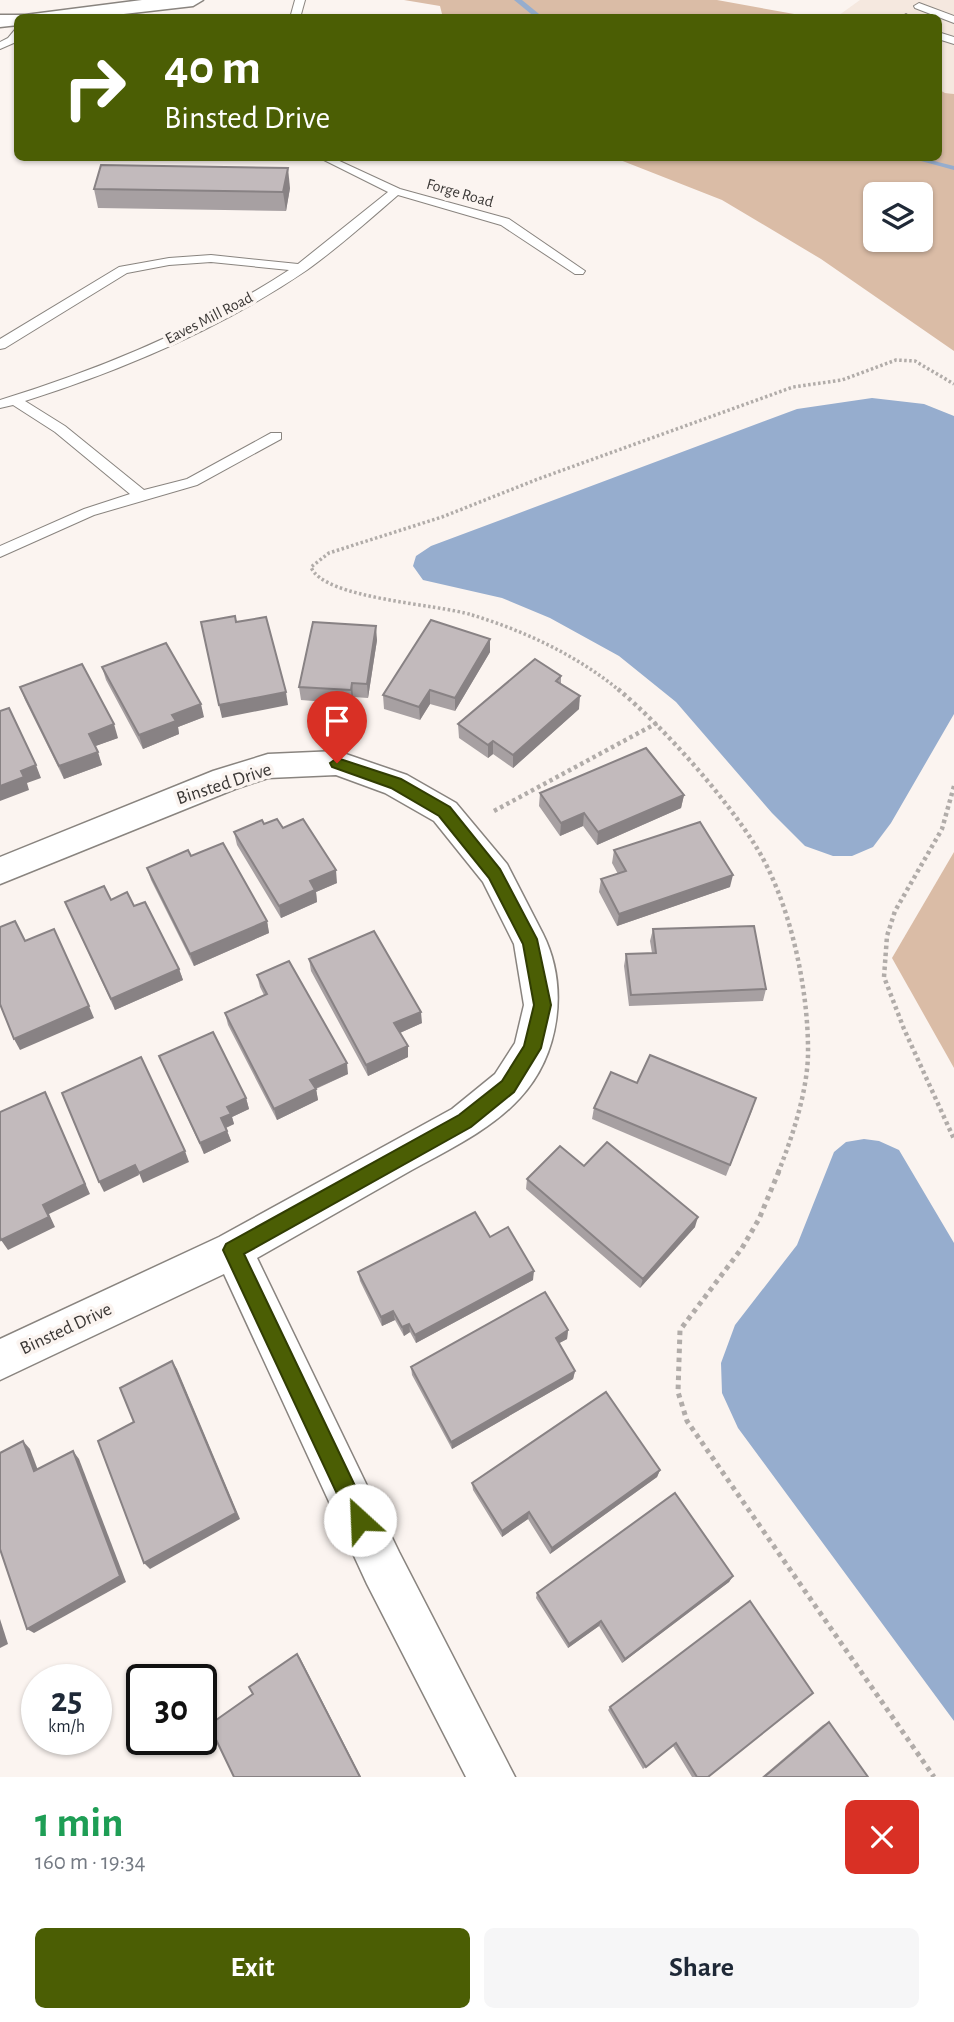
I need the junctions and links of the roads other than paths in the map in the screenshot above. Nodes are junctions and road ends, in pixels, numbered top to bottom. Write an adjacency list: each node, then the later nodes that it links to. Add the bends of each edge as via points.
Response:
1 (193, 0): 3 (street)
2 (915, 10): 4 (lane)
3 (122, 13): 5 (street)
4 (954, 13)
5 (104, 14)
6 (14, 36): 7 (lane)
7 (0, 46)
8 (331, 161): 9 (lane, Forge Road)
9 (396, 191): 10 (lane, Eaves Mill Road); 11 (lane, Forge Road, via 505,222)
10 (299, 268): 12 (lane, via 211,257 142,266 101,283); 13 (lane, Eaves Mill Road, via 197,327)
11 (579, 271)
12 (0, 345)
13 (7, 402): 15 (lane, via 60,429)
14 (276, 436): 15 (lane, via 192,482)
15 (141, 495): 16 (lane, via 89,512)
16 (0, 552)
17 (0, 871): 18 (street, Binsted Drive, via 224,780 268,766 337,763 396,784 445,812 495,873 531,944 542,1005 532,1048 508,1086 465,1121)
18 (233, 1250): 19 (street, Binsted Drive); 20 (street, via 383,1568)
19 (0, 1360)
20 (491, 1777)

